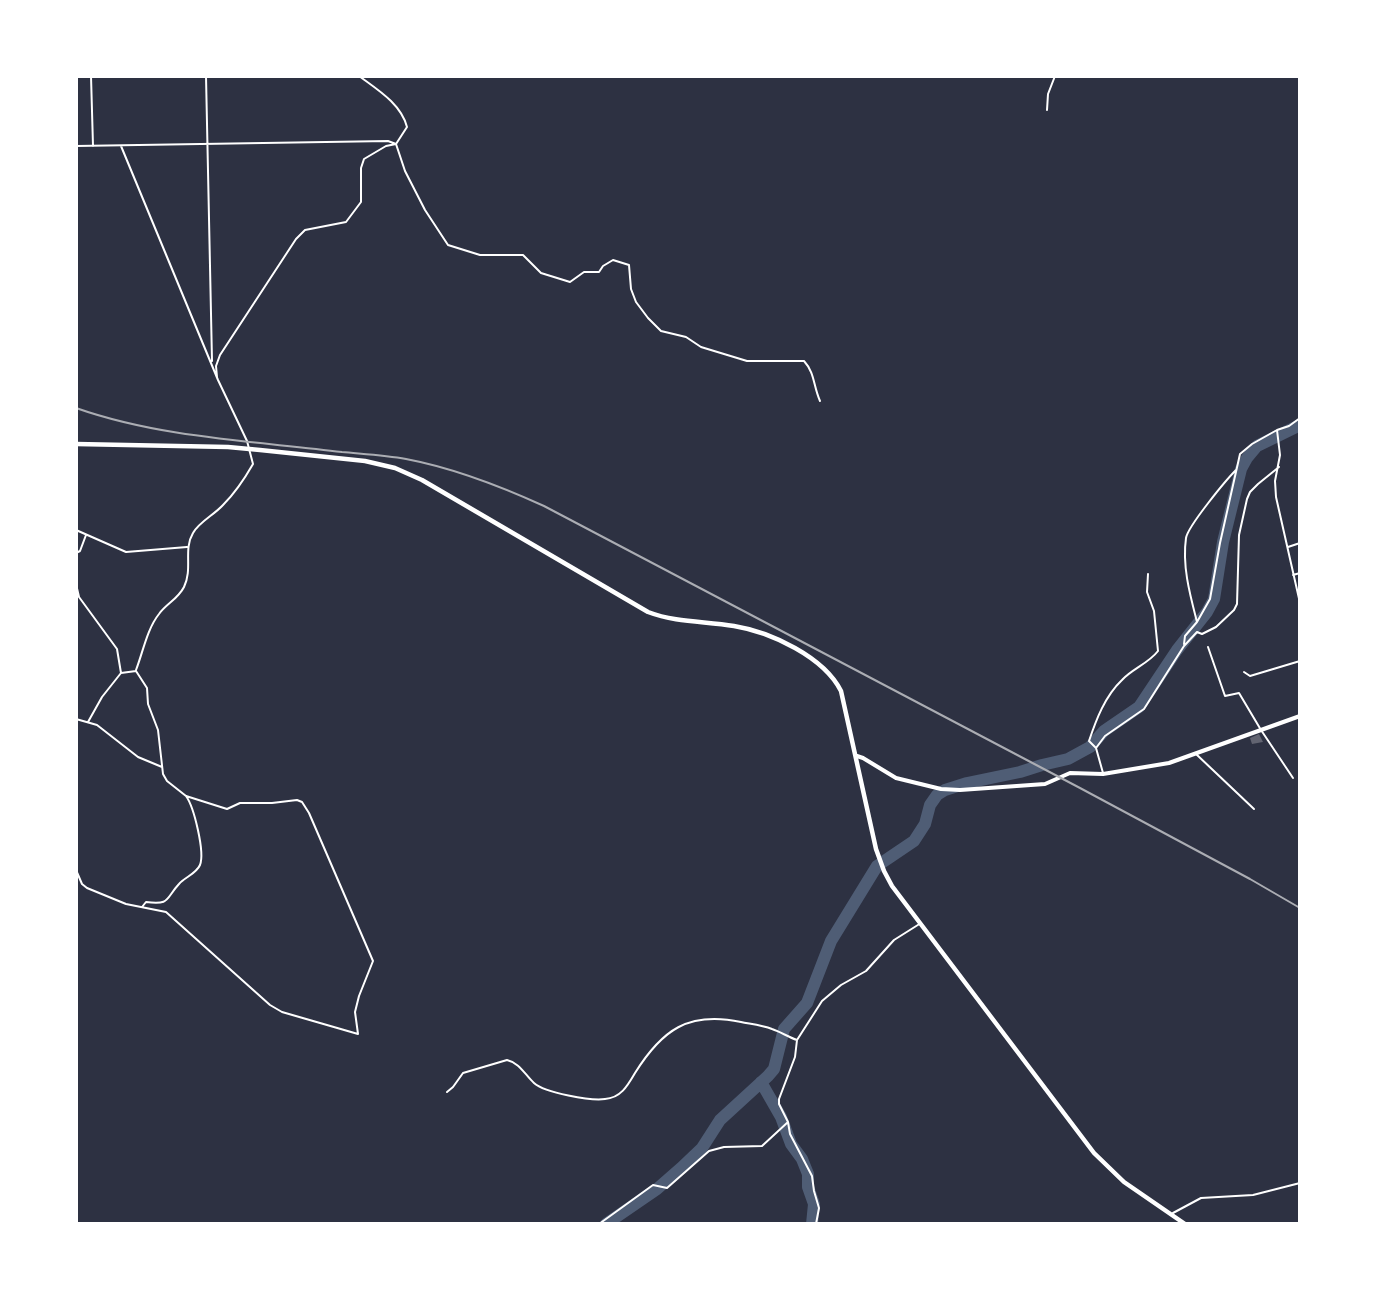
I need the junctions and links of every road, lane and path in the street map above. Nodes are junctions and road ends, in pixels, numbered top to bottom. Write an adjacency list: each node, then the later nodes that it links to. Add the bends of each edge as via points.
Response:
1 (92, 76): 9 (street)
2 (206, 76): 6 (street)
3 (359, 76): 7 (street, via 404,117 407,127)
4 (1055, 76): 5 (street)
5 (1047, 110)
6 (208, 144): 7 (street); 10 (street); 11 (street)
7 (396, 144): 12 (street, via 364,159 361,202 346,222 305,230 296,238 220,355 216,366); 13 (street, via 425,210 448,245 480,255 523,255 542,273 570,282 584,272 599,272 613,260 623,261 628,265 636,302 661,331 747,361 804,361 812,370)
8 (76, 146): 9 (street)
9 (93, 146): 10 (street)
10 (121, 146): 11 (street)
11 (211, 364): 12 (street)
12 (218, 380): 17 (street)
13 (820, 401)
14 (1299, 418): 15 (street)
15 (1277, 430): 18 (street); 19 (street, via 1240,454)
16 (76, 444): 17 (highway)
17 (250, 449): 23 (street, via 253,464 224,505 197,528); 46 (highway, via 365,461 408,473 648,612 678,621 744,627 793,647 821,664 838,685)
18 (1279, 467): 24 (street, via 1275,497); 34 (street, via 1247,499 1239,535 1234,610 1209,632 1197,632)
19 (1236, 470): 33 (street, via 1210,599); 33 (street, via 1221,484 1186,536 1185,571)
20 (76, 530): 21 (street)
21 (86, 535): 23 (street, via 126,552); 25 (street)
22 (1299, 543): 24 (street)
23 (187, 547): 37 (street, via 190,567 183,589 155,620)
24 (1287, 548): 28 (street)
25 (76, 553)
26 (1299, 573): 28 (street)
27 (1148, 574): 44 (street, via 1147,592 1154,611 1157,653 1115,688 1094,725 1089,741)
28 (1293, 575): 30 (street)
29 (76, 584): 31 (street)
30 (1298, 589): 32 (street)
31 (78, 598): 39 (street, via 117,649)
32 (1299, 603)
33 (1197, 622): 34 (street)
34 (1184, 645): 44 (street, via 1144,709)
35 (1208, 646): 43 (street, via 1225,696 1239,693)
36 (1299, 661): 38 (street, via 1250,676)
37 (136, 671): 39 (street); 47 (street, via 147,688)
38 (1244, 672)
39 (121, 673): 42 (street)
40 (1299, 716): 43 (main road)
41 (76, 719): 42 (street)
42 (88, 722): 47 (street, via 138,757)
43 (1260, 730): 45 (main road); 49 (street)
44 (1094, 746): 48 (street)
45 (1196, 754): 48 (main road); 51 (street)
46 (857, 756): 48 (main road, via 896,778 949,790 1046,784 1070,773); 54 (highway, via 879,859 892,886)
47 (162, 767): 50 (street, via 166,781)
48 (1103, 774)
49 (1293, 778)
50 (186, 796): 53 (street, via 194,814 201,864 179,883 167,902 146,902); 53 (street, via 227,808 240,803 302,802 373,961 355,1011 358,1034 270,1005 166,912)
51 (1254, 809)
52 (76, 870): 53 (street, via 87,888)
53 (142, 907)
54 (921, 923): 55 (street, via 894,940 866,971 822,1001); 59 (highway, via 1094,1153 1124,1182)
55 (797, 1040): 56 (street, via 769,1028 728,1019 696,1019 657,1041 625,1089 609,1099 595,1100 546,1089 507,1060 463,1073); 57 (street, via 795,1057 779,1099)
56 (447, 1092)
57 (786, 1125): 60 (street, via 762,1146 724,1147 706,1152 667,1188 653,1185); 61 (street, via 812,1176 819,1208)
58 (1299, 1183): 59 (street, via 1253,1195 1201,1198)
59 (1173, 1213): 62 (highway)
60 (599, 1224)
61 (816, 1224)
62 (1185, 1224)

